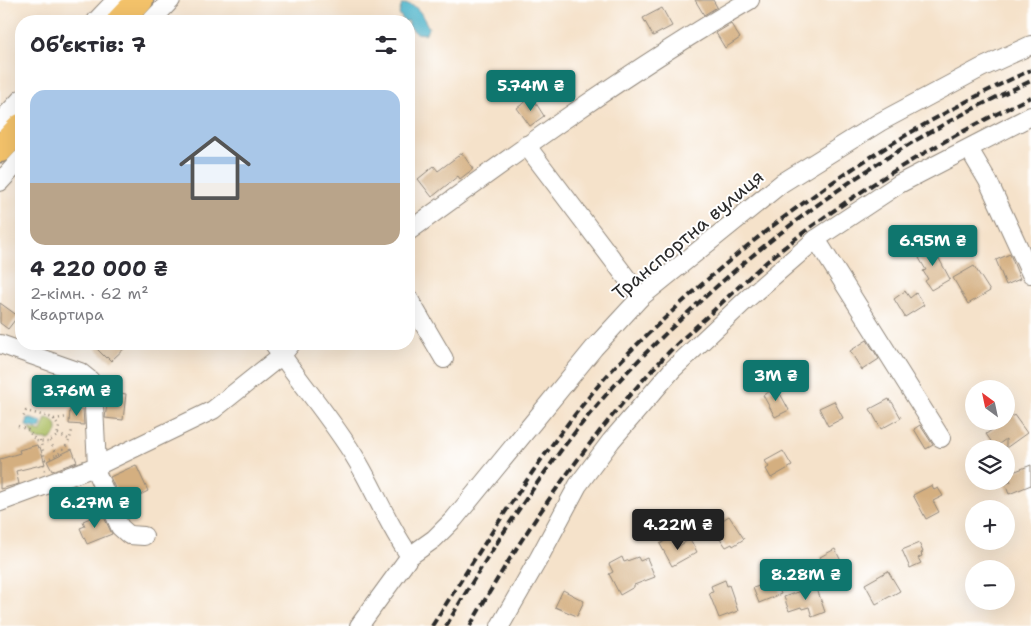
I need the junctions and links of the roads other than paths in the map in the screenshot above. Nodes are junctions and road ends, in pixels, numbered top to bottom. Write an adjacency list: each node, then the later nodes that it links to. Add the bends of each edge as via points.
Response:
1 (116, 0): 5 (street)
2 (140, 0): 6 (highway)
3 (171, 0): 7 (street)
4 (739, 3): 13 (street)
5 (102, 15)
6 (126, 15)
7 (157, 15)
8 (1031, 45): 21 (street, Транспортна вулиця, via 880,122 782,183)
9 (15, 106): 11 (street)
10 (1031, 116): 15 (street)
11 (0, 122)
12 (15, 133): 14 (highway)
13 (526, 145): 18 (street); 21 (street)
14 (0, 149)
15 (969, 149): 19 (street, via 899,184); 20 (street, via 988,181)
16 (15, 166): 17 (street)
17 (0, 182)
18 (415, 228)
19 (816, 238): 29 (street); 35 (street, via 746,299 673,370 611,441 578,485)
20 (1031, 274)
21 (640, 297): 33 (street, Транспортна вулиця, via 594,348 454,519)
22 (415, 309): 28 (street)
23 (0, 344): 24 (street)
24 (15, 349)
25 (17, 350): 30 (street, via 80,372 90,380 93,387)
26 (279, 350): 30 (street, via 213,410)
27 (284, 350): 33 (street, via 356,459)
28 (444, 359)
29 (941, 438)
30 (95, 467): 31 (street); 32 (street, via 120,527 129,535)
31 (0, 502)
32 (144, 536)
33 (410, 556): 34 (street, Транспортна вулиця)
34 (359, 626)
35 (500, 626)

